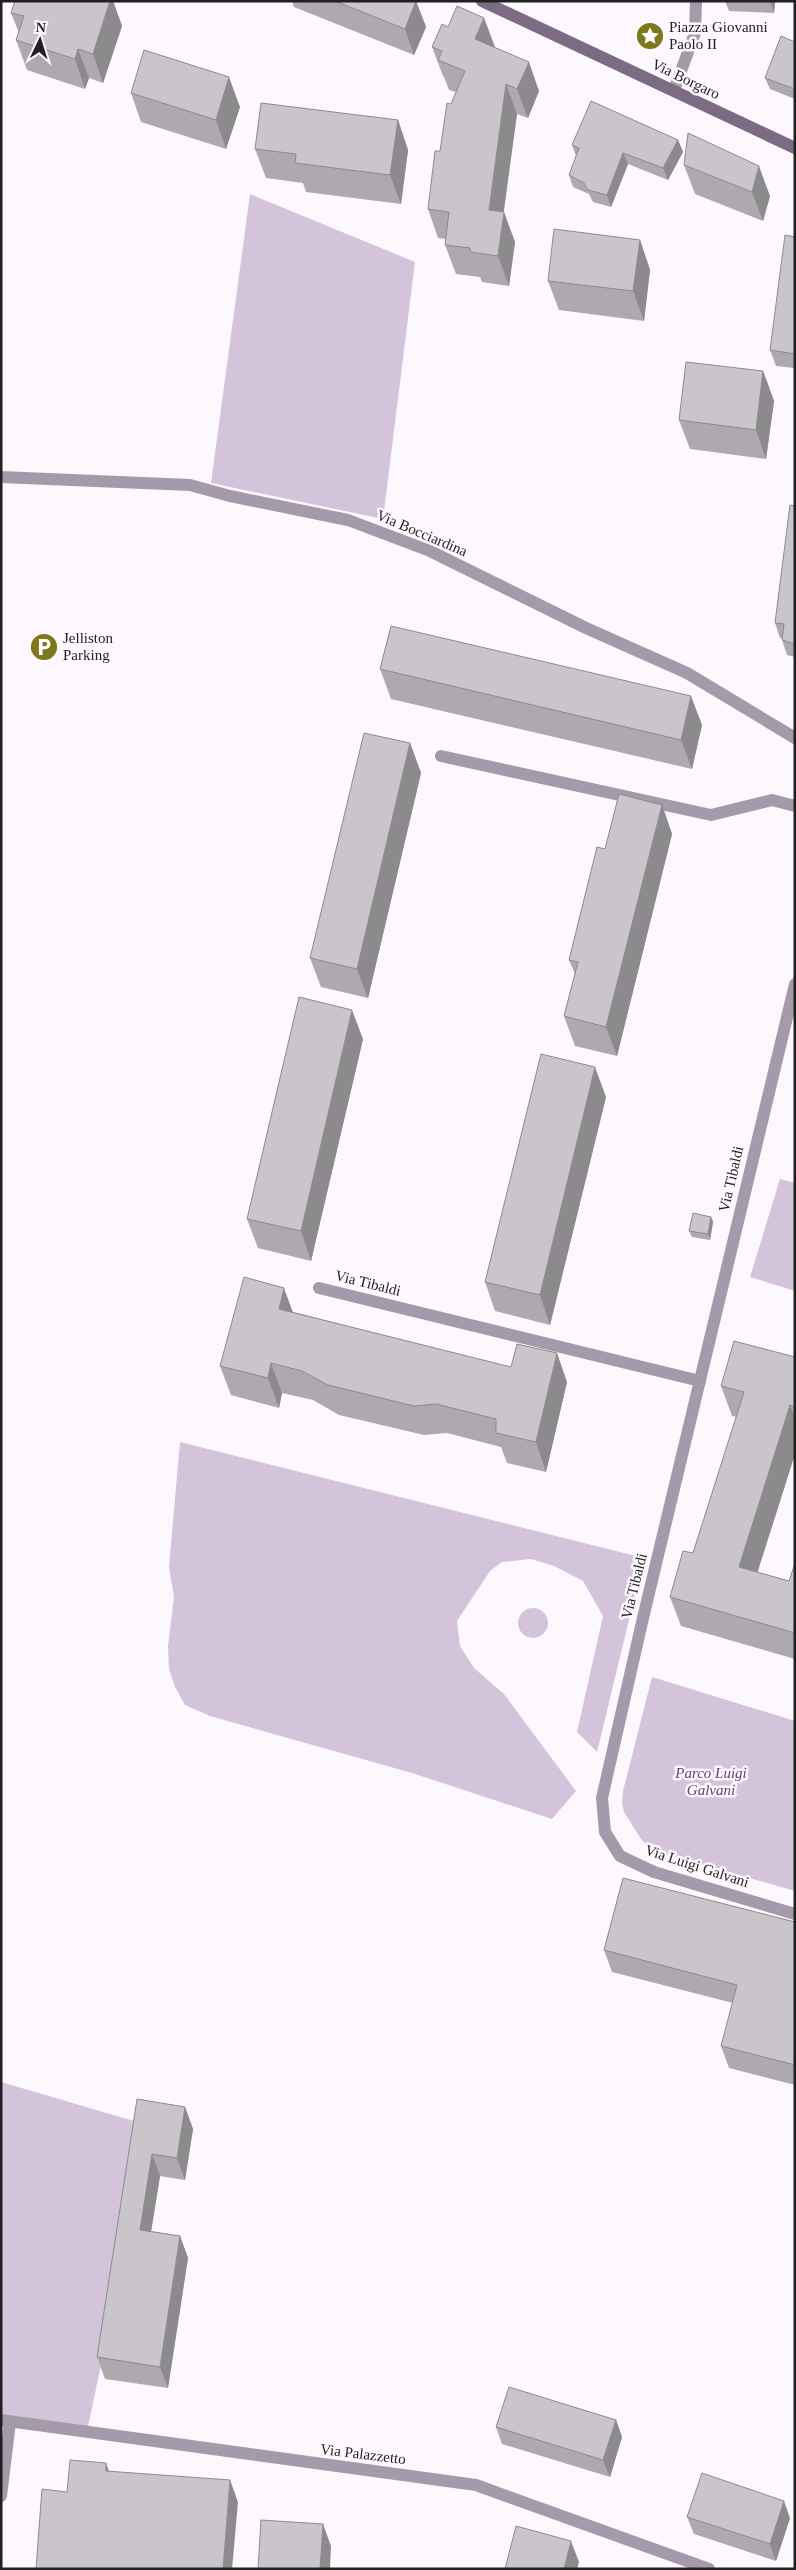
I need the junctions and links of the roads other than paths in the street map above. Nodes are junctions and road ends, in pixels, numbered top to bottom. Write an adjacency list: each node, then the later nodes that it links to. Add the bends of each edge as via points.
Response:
1 (482, 1): 3 (street, Via Borgaro)
2 (696, 1): 3 (street, via 695,33)
3 (674, 90): 4 (street, Via Borgaro)
4 (795, 148)
5 (1, 477): 6 (street, Via Bocciardina, via 190,485 348,520 430,552 687,673)
6 (795, 738)
7 (441, 756): 8 (street, via 712,815 772,800)
8 (795, 806)
9 (795, 984): 11 (street, Via Tibaldi)
10 (319, 1288): 11 (street, Via Tibaldi)
11 (700, 1381): 12 (street, Via Tibaldi)
12 (602, 1798): 13 (street, Via Luigi Galvani, via 605,1832 620,1856 654,1872)
13 (795, 1914)
14 (6, 2421): 15 (street); 16 (street, Via Palazzetto, via 476,2485)
15 (1, 2496)
16 (709, 2569)

